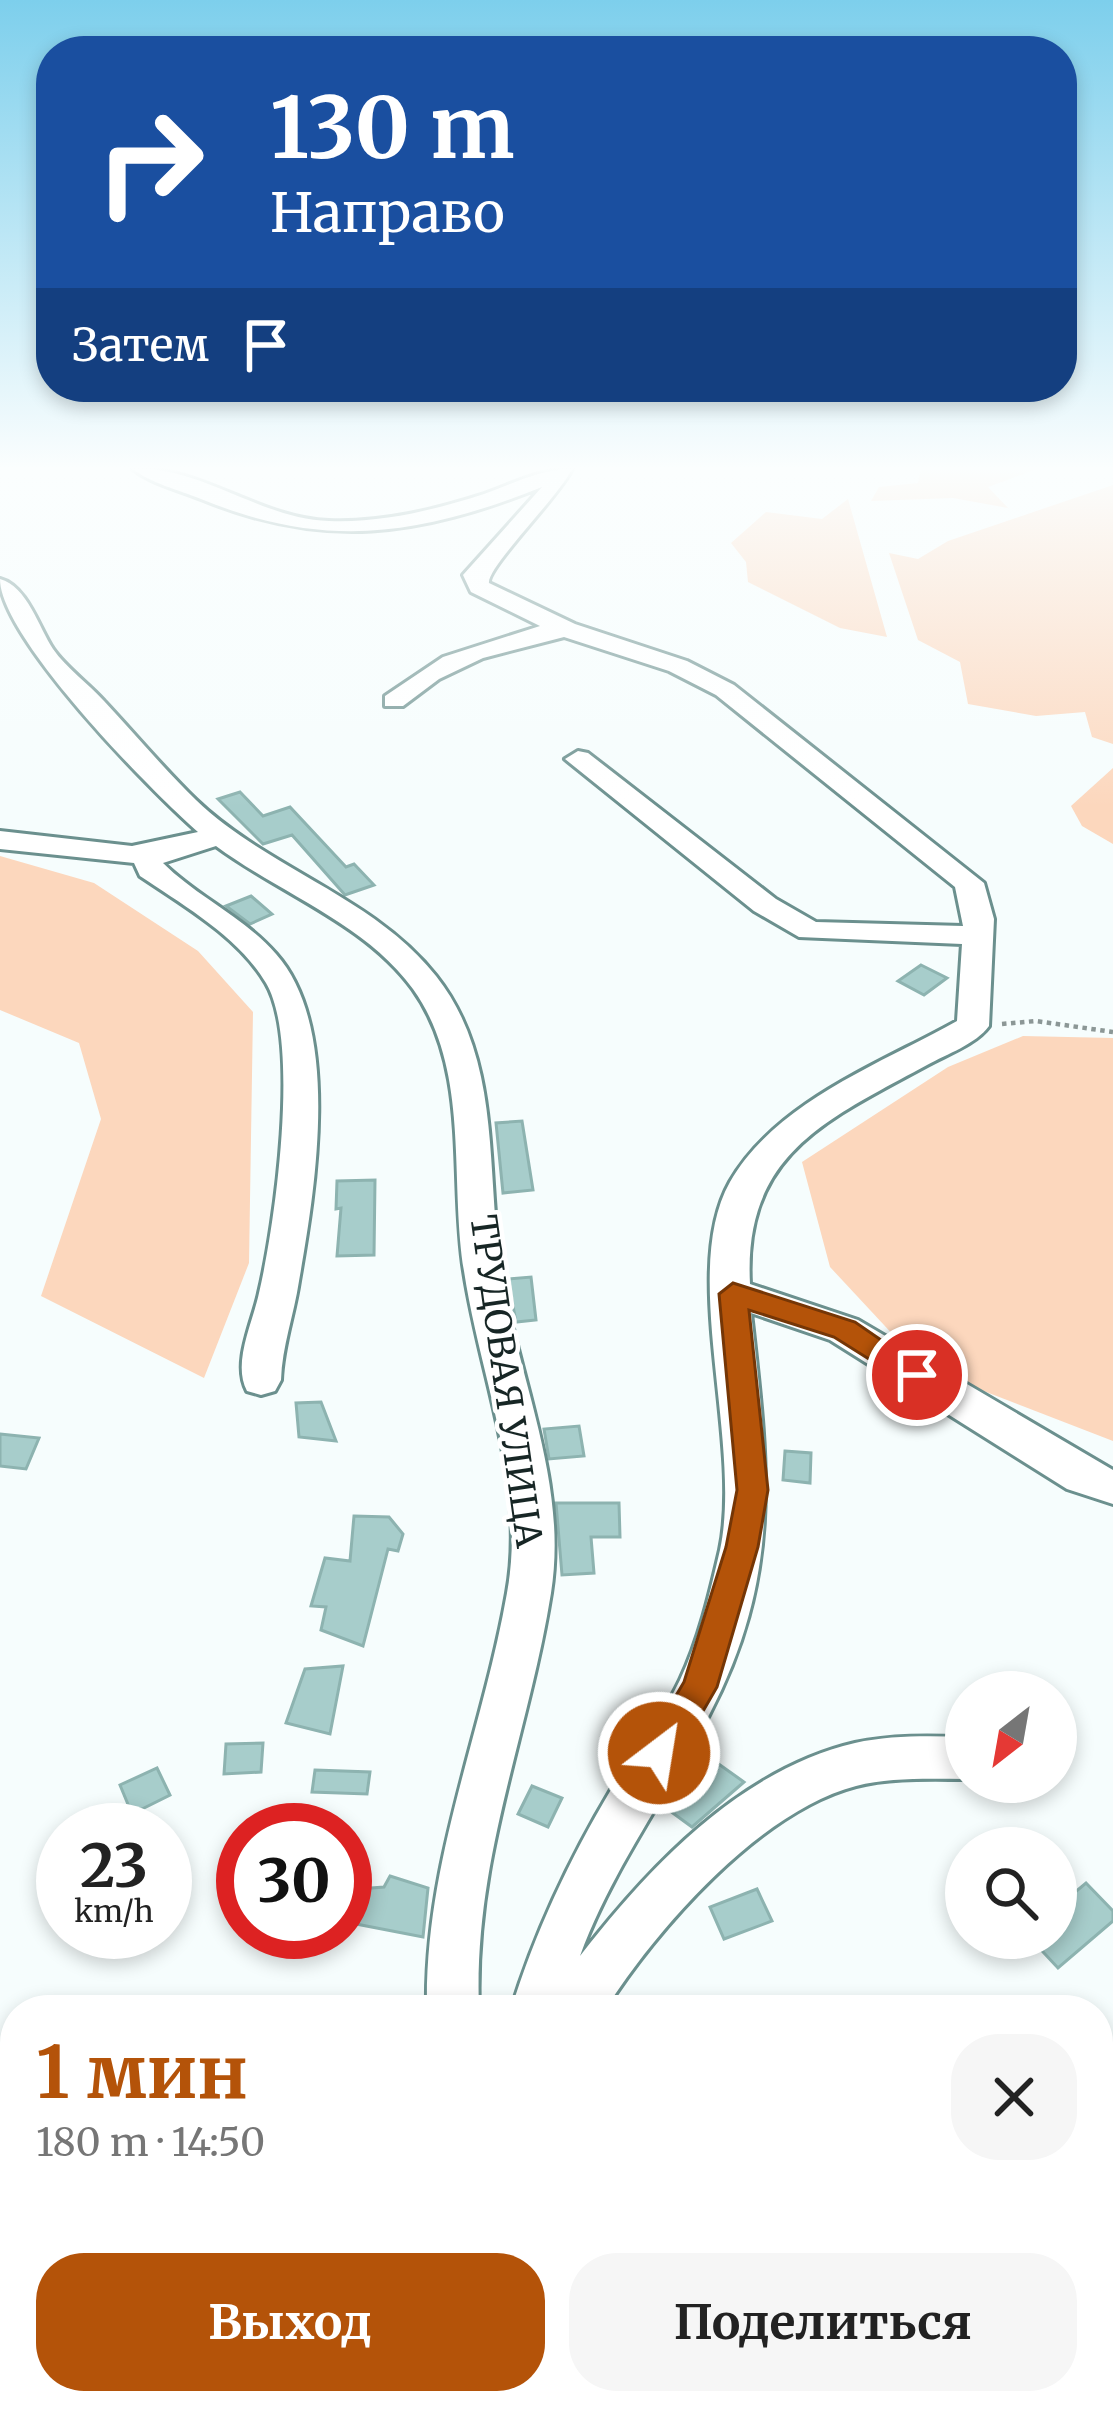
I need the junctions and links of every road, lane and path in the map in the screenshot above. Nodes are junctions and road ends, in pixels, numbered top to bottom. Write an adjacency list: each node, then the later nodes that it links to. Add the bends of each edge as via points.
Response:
1 (477, 582): 3 (street)
2 (0, 586): 6 (street, ТРУДОВАЯ УЛИЦА, via 49,661)
3 (566, 629): 4 (street, via 472,658); 9 (street, via 725,690 969,883)
4 (394, 701)
5 (578, 759): 9 (street, via 810,931)
6 (221, 836): 8 (street); 16 (street, ТРУДОВАЯ УЛИЦА, via 396,952 426,981 460,1056 475,1128 485,1290 536,1536 448,1952)
7 (0, 840): 8 (street)
8 (159, 851): 13 (street, via 147,860 150,870 237,935 290,998 295,1156)
9 (978, 934): 10 (street)
10 (973, 1026): 11 (path, via 1036,1021); 12 (street, via 774,1149 745,1188)
11 (1113, 1032)
12 (733, 1294): 14 (street, via 844,1330 1082,1477); 17 (street, via 752,1490 742,1547 700,1687 599,1853)
13 (261, 1380)
14 (1113, 1487)
15 (945, 1760): 18 (street, via 847,1767 782,1799 652,1905)
16 (452, 1995)
17 (542, 1995)
18 (586, 1995)

